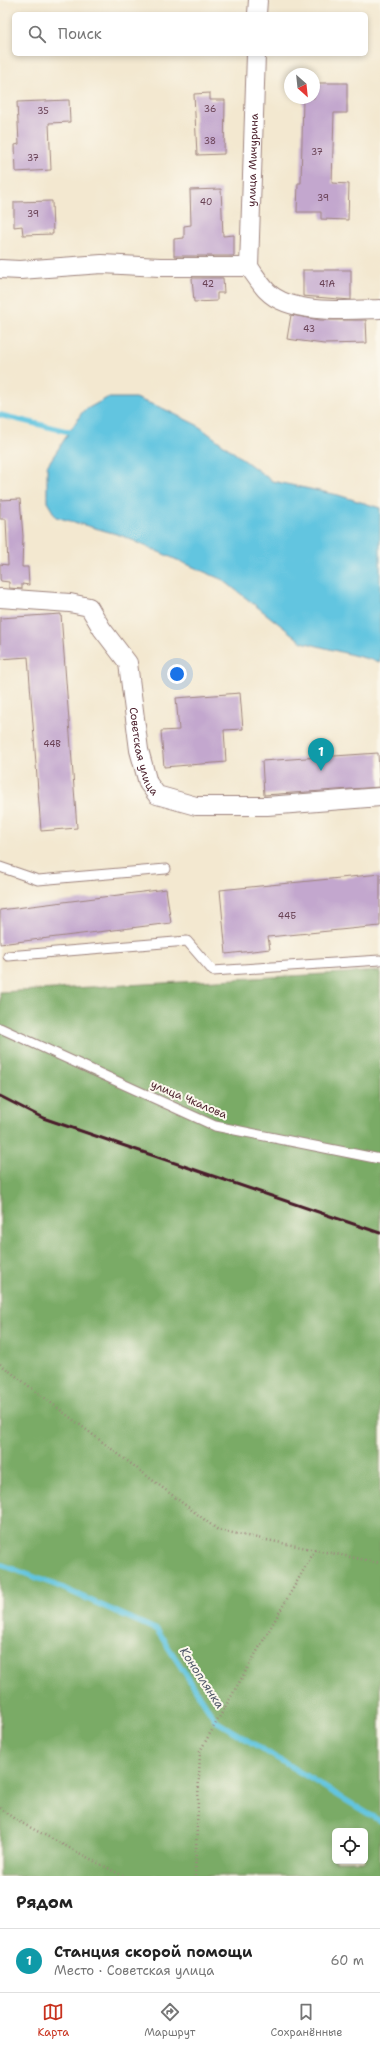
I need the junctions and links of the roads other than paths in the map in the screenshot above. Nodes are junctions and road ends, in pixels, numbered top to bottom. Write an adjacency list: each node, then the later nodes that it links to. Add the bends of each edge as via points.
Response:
1 (258, 0): 2 (street)
2 (257, 12)
3 (256, 56): 4 (street, улица Мичурина)
4 (248, 267): 5 (street, via 102,264); 6 (street, via 268,292 284,302 307,308)
5 (0, 269)
6 (380, 309)
7 (0, 598): 8 (street, Советская улица, via 70,603 89,607 128,663 139,750 148,784 157,795 196,806 267,806)
8 (380, 797)
9 (0, 867): 10 (lane, via 38,880)
10 (166, 868)
11 (8, 956): 12 (lane, via 187,941 213,971)
12 (380, 960)
13 (0, 1028): 14 (lane, улица Чкалова, via 215,1126)
14 (380, 1160)

